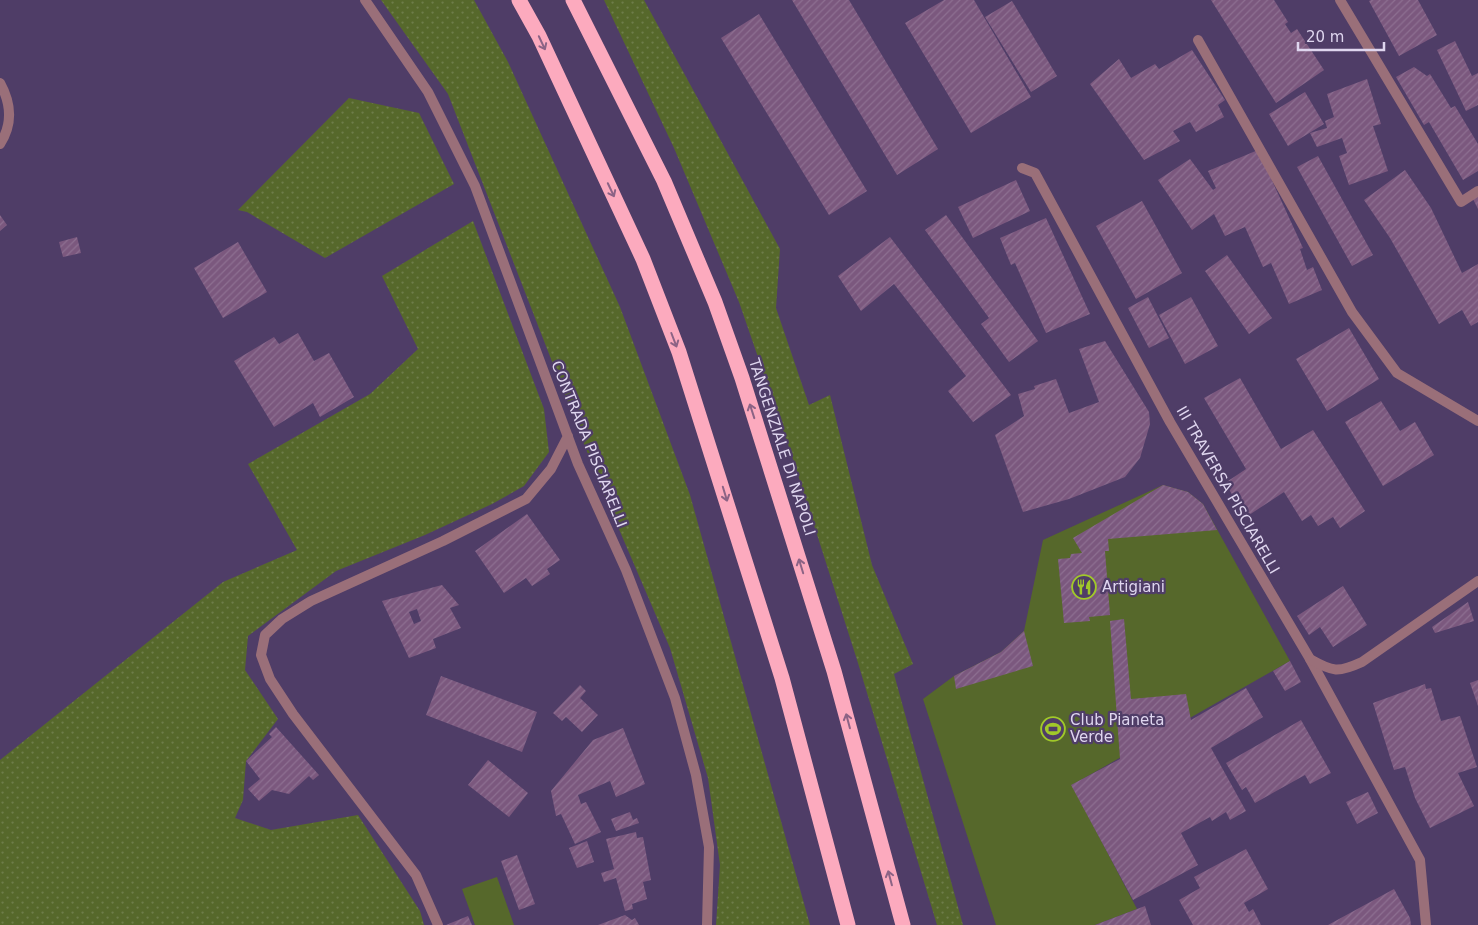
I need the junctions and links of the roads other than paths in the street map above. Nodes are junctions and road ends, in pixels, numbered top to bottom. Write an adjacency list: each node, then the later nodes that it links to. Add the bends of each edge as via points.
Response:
1 (365, 0): 11 (street, CONTRADA PISCIARELLI, via 428,92 475,186)
2 (519, 0): 16 (highway, one-way to 16, via 539,36 638,250 679,352 782,678)
3 (573, 0): 17 (highway, TANGENZIALE DI NAPOLI, one-way to 3, via 834,672 748,396 715,302 664,181)
4 (1340, 0): 9 (street, via 1462,202)
5 (1198, 40): 10 (street, via 1352,312 1391,366 1397,373)
6 (0, 83): 7 (street, via 7,96 10,122)
7 (0, 144)
8 (1022, 168): 13 (street, III TRAVERSA PISCIARELLI, via 1034,173 1170,422)
9 (1478, 190)
10 (1478, 421)
11 (568, 436): 14 (street, via 551,469 526,499 311,601 282,618 265,635 261,656 270,679 416,875); 15 (street, CONTRADA PISCIARELLI, via 626,570 675,698 696,775 710,847)
12 (1478, 581): 13 (street, via 1362,662 1344,670 1326,668)
13 (1310, 659): 18 (street, III TRAVERSA PISCIARELLI, via 1420,860)
14 (438, 925)
15 (707, 925)
16 (848, 925)
17 (903, 925)
18 (1426, 925)

